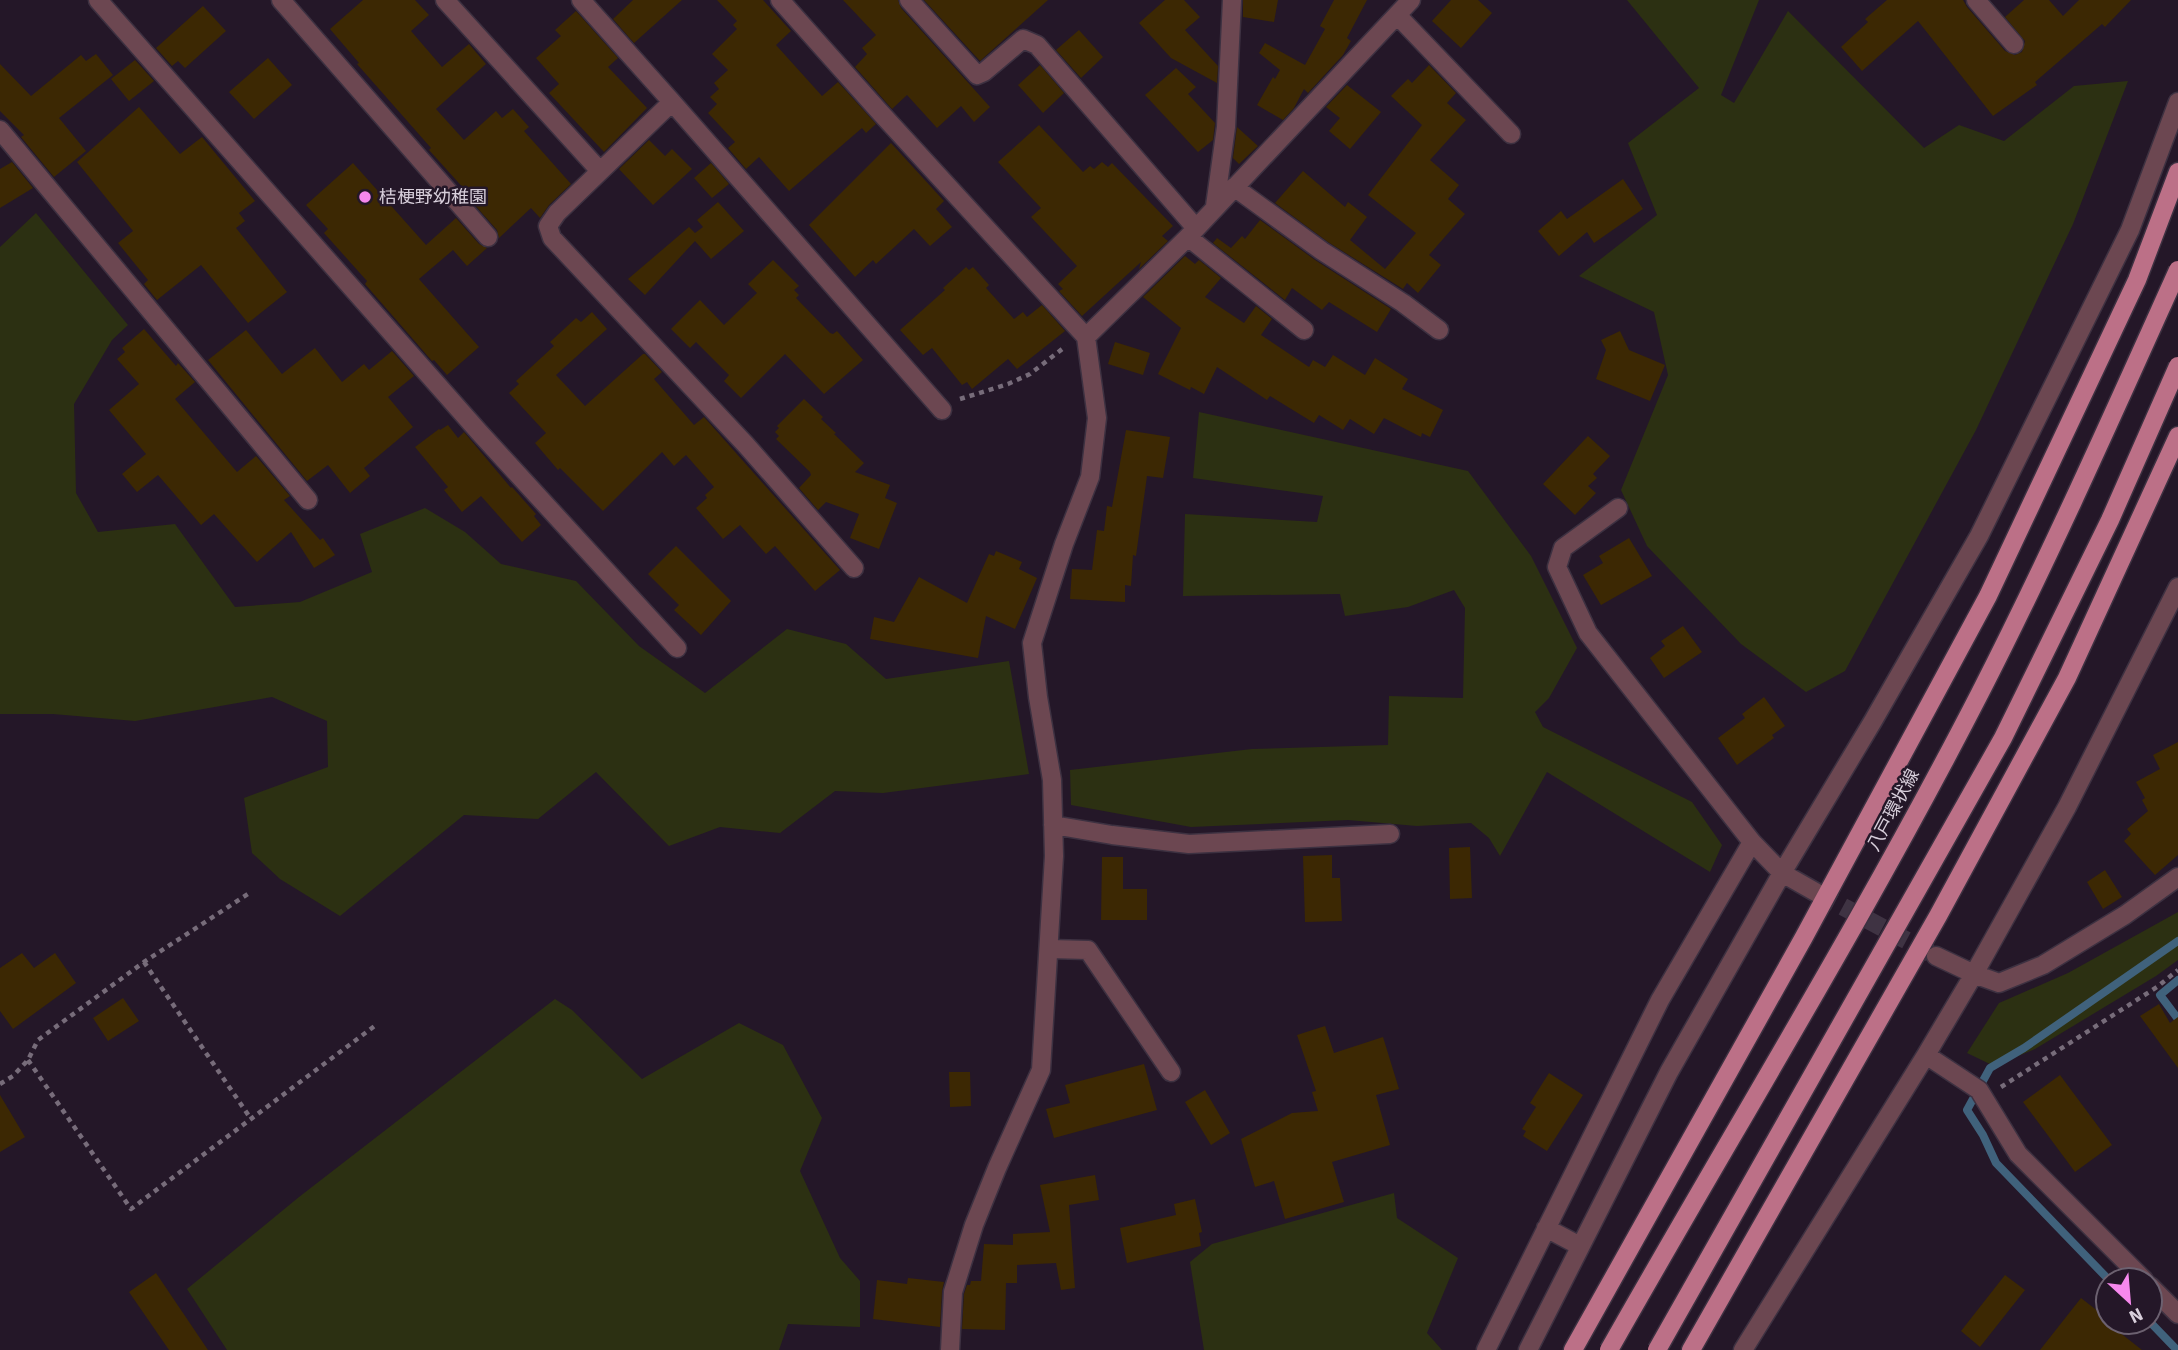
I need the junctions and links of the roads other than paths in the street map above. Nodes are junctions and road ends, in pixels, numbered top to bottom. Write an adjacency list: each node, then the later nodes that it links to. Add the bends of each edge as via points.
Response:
1 (98, 0): 33 (street, via 469,422)
2 (281, 0): 21 (street)
3 (445, 0): 16 (street)
4 (581, 0): 12 (street)
5 (780, 0): 25 (street)
6 (909, 0): 20 (street, via 977,75 1023,39 1037,45)
7 (1231, 0): 19 (street, via 1226,127)
8 (1411, 0): 10 (street)
9 (1976, 0): 11 (street)
10 (1397, 15): 15 (street); 18 (street)
11 (2014, 44)
12 (673, 102): 16 (street); 27 (street)
13 (2178, 102): 37 (street, via 2130,230 1979,536)
14 (0, 130): 29 (street)
15 (1511, 134)
16 (600, 171): 31 (street, via 557,213 548,226 552,238 746,444)
17 (2178, 172): 53 (main road, via 2137,279 1988,596)
18 (1234, 187): 19 (street); 24 (street)
19 (1215, 206): 20 (street)
20 (1191, 232): 23 (street); 25 (street)
21 (488, 237)
22 (2178, 270): 54 (main road, 八戸環状線, bridge, via 2059,534 1979,694 1854,927)
23 (1304, 330)
24 (1439, 330)
25 (1086, 337): 34 (street, via 1097,418 1090,477 1032,643 1052,780)
26 (2178, 366): 55 (main road, bridge, via 2110,520 2003,738)
27 (942, 410)
28 (2178, 436): 56 (main road, via 2067,678 1938,916)
29 (308, 500)
30 (1618, 508): 36 (street, via 1563,548 1557,567 1588,633)
31 (854, 568)
32 (2178, 587): 42 (street, via 2067,807)
33 (677, 648)
34 (1053, 825): 35 (street, via 1189,844); 40 (street)
35 (1391, 834)
36 (1752, 842): 37 (street); 45 (street, via 1660,1000)
37 (1782, 873): 39 (street); 46 (street, via 1669,1072)
38 (2178, 877): 42 (street, via 2043,965 1999,983)
39 (1819, 894)
40 (1050, 949): 44 (street, via 1088,950); 50 (street, via 1041,1070 974,1225 953,1292)
41 (1936, 956): 42 (street)
42 (1974, 974): 43 (street)
43 (1927, 1055): 47 (street, via 1979,1090 2018,1154); 57 (street)
44 (1171, 1072)
45 (1546, 1228): 46 (street); 51 (street)
46 (1580, 1246): 52 (street)
47 (2130, 1266)
48 (2164, 1300): 49 (street)
49 (2178, 1314)
50 (950, 1350)
51 (1486, 1350)
52 (1528, 1350)
53 (1573, 1350)
54 (1609, 1350)
55 (1657, 1350)
56 (1691, 1350)
57 (1743, 1350)

